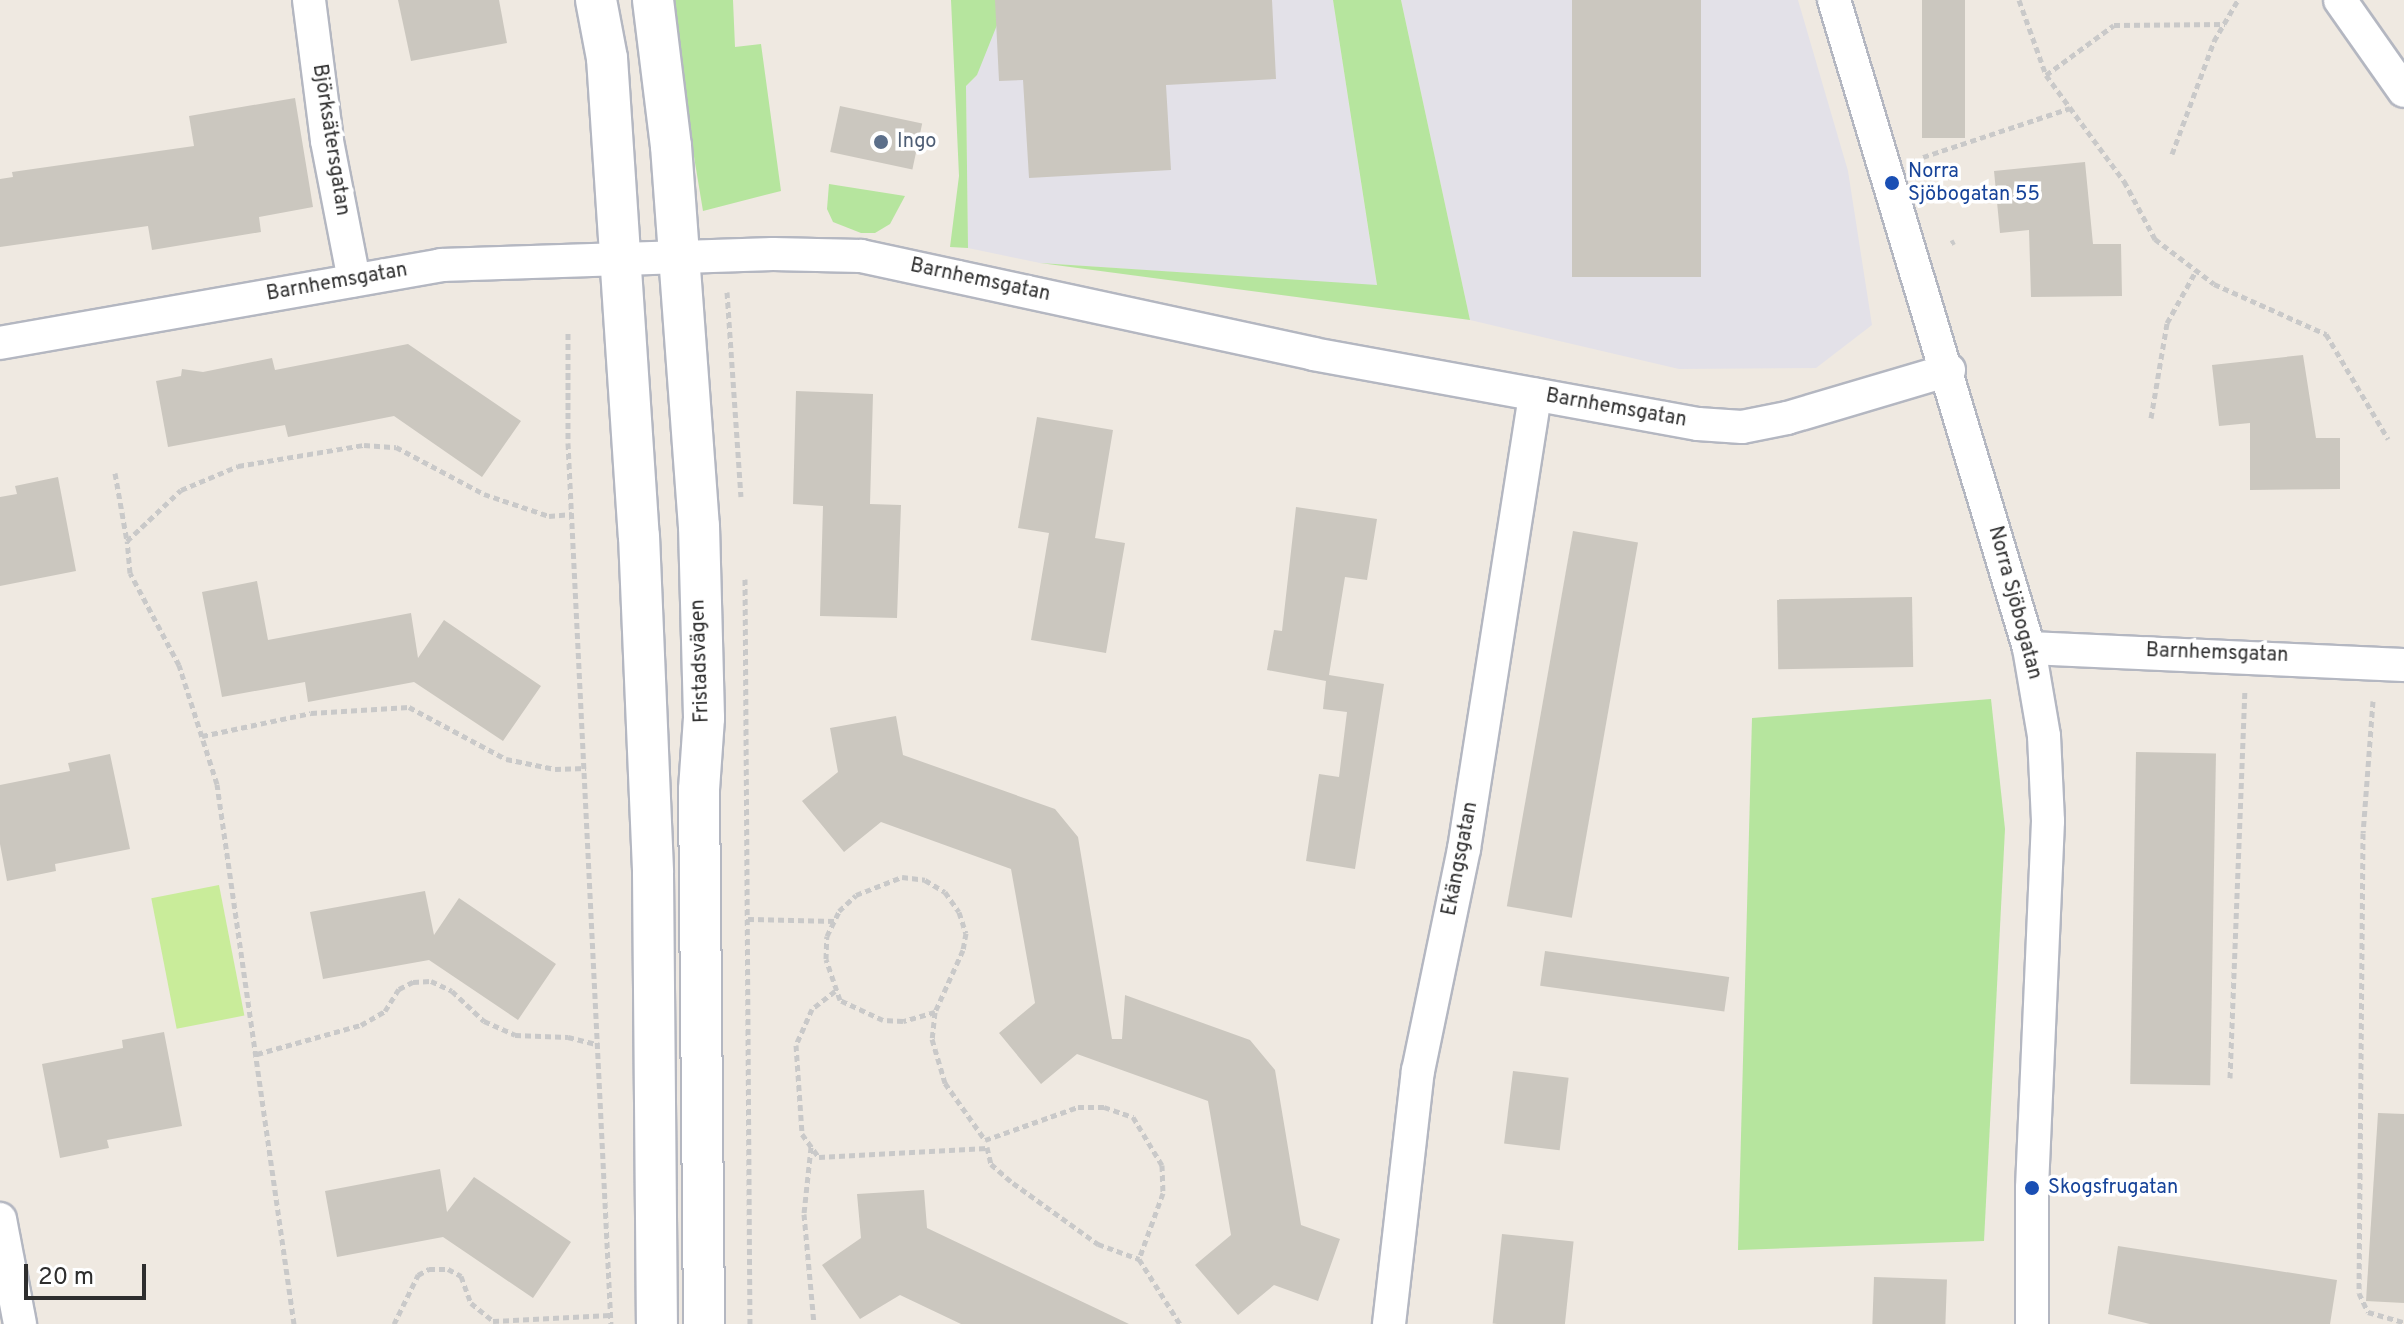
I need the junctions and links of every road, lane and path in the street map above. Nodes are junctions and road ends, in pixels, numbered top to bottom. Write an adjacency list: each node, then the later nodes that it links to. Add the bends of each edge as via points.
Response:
1 (309, 0): 17 (street, Björksätersgatan, via 327,141)
2 (596, 0): 14 (street, via 607,58)
3 (653, 0): 15 (street, Fristadsvägen)
4 (1834, 0): 21 (street, Norra Sjöbogatan)
5 (2019, 0): 9 (path)
6 (2238, 0): 8 (path)
7 (2340, 0): 10 (street)
8 (2225, 24): 9 (path, via 2114,25); 12 (path, via 2179,125)
9 (2046, 75): 11 (path)
10 (2404, 91)
11 (2070, 108): 13 (path); 16 (path, via 2124,181 2155,239)
12 (2172, 154)
13 (1923, 157)
14 (621, 257): 15 (street, Barnhemsgatan); 17 (street, Barnhemsgatan, via 441,265); 53 (street, via 653,873)
15 (680, 257): 22 (street, Barnhemsgatan, via 861,256 1313,354); 54 (street, Fristadsvägen, via 699,526 704,718 699,790 704,876)
16 (2196, 271): 23 (path, via 2167,323); 24 (path, via 2326,334)
17 (354, 280): 20 (street, Barnhemsgatan)
18 (568, 333): 27 (path)
19 (731, 335): 26 (path)
20 (0, 343)
21 (1949, 370): 22 (street, Barnhemsgatan, via 1893,390 1742,427); 30 (street, Norra Sjöbogatan)
22 (1535, 395): 58 (street, Ekängsgatan, via 1464,849 1418,1071)
23 (2151, 418)
24 (2388, 439)
25 (115, 473): 28 (path)
26 (742, 504)
27 (572, 514): 28 (path, via 549,516 484,494 396,447 364,445 238,466 181,490); 34 (path)
28 (127, 541): 33 (path, via 130,573 179,665)
29 (744, 564): 35 (path)
30 (2029, 648): 31 (street, Barnhemsgatan); 59 (street, Norra Sjöbogatan, via 2044,736 2048,821)
31 (2246, 655): 32 (street, Barnhemsgatan); 41 (path)
32 (2390, 663): 48 (path, via 2363,833 2359,1293 2368,1312)
33 (202, 736): 34 (path, via 311,713 409,707 506,759 555,769); 40 (path, via 217,784)
34 (586, 768): 39 (path)
35 (748, 919): 36 (path); 55 (path)
36 (834, 921): 37 (path, via 826,959); 38 (path, via 856,895 879,882 925,880 945,892 966,933)
37 (835, 991): 38 (path, via 859,1012 883,1020 903,1021); 43 (path, via 812,1009 796,1045 802,1134)
38 (935, 1012): 42 (path, via 932,1039 945,1083)
39 (599, 1045): 40 (path, via 568,1037 515,1035 484,1021 452,991 431,981 399,989 385,1011 361,1025); 47 (path)
40 (257, 1054): 50 (path)
41 (2230, 1078)
42 (985, 1140): 44 (path); 46 (path, via 1078,1107 1104,1107 1133,1117 1162,1165 1163,1193)
43 (811, 1146): 44 (path, via 819,1157); 56 (path, via 804,1214)
44 (987, 1148): 46 (path, via 991,1164 1013,1183 1098,1244)
45 (0, 1219): 49 (street)
46 (1139, 1259): 57 (path)
47 (610, 1315): 51 (path, via 493,1321 471,1303 461,1276 448,1269 429,1269 418,1275); 52 (path)
48 (2404, 1322)
49 (20, 1324)
50 (294, 1324)
51 (394, 1324)
52 (611, 1324)
53 (657, 1324)
54 (704, 1324)
55 (750, 1324)
56 (814, 1324)
57 (1180, 1324)
58 (1389, 1324)
59 (2032, 1324)

